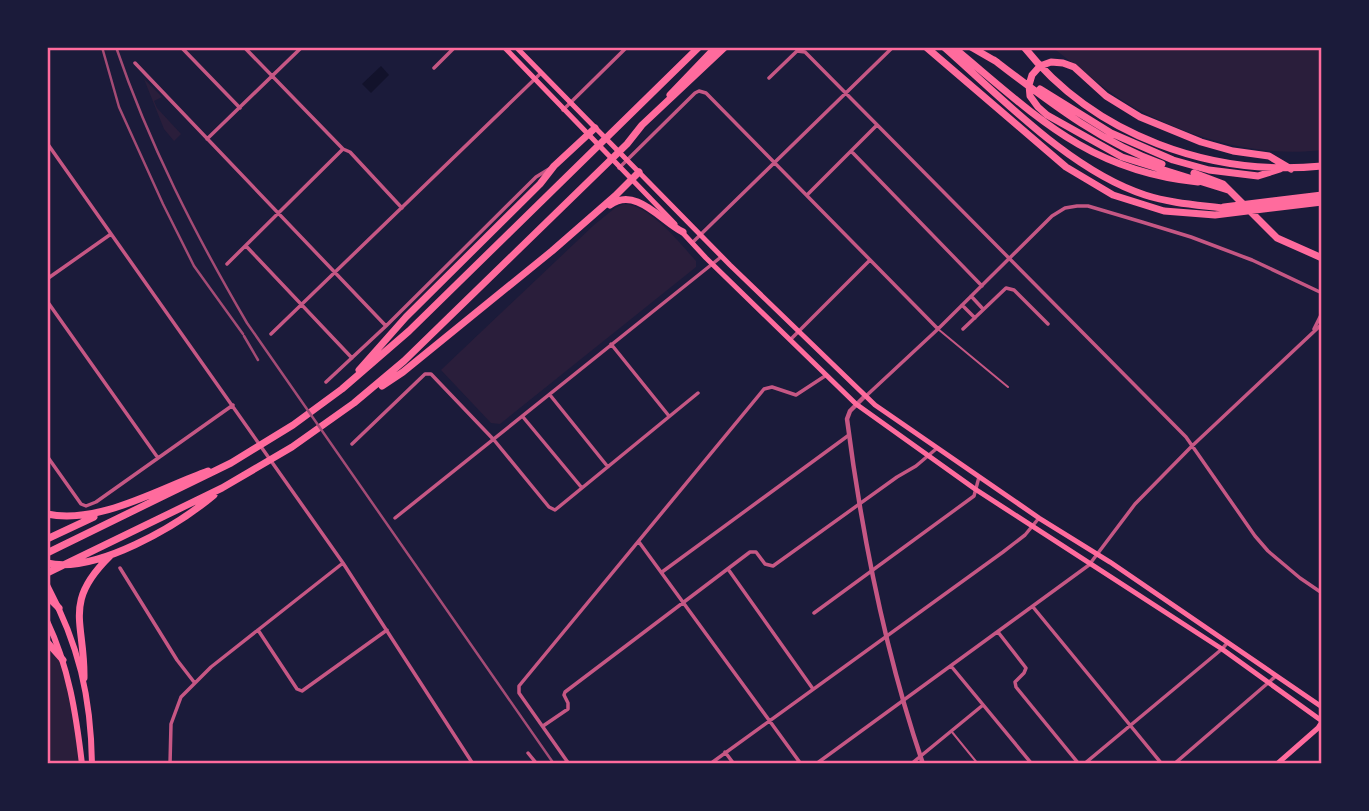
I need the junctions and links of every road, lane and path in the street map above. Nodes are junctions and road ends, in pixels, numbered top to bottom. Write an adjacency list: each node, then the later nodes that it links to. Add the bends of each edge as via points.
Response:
1 (181, 47): 26 (street)
2 (244, 47): 21 (street)
3 (302, 47): 21 (street)
4 (455, 47): 19 (street)
5 (505, 47): 23 (main road)
6 (516, 47): 20 (main road)
7 (627, 47): 25 (street)
8 (699, 47): 93 (highway, via 409,331)
9 (716, 47): 28 (highway)
10 (725, 47): 28 (highway)
11 (893, 47): 24 (street)
12 (926, 47): 52 (highway, via 1066,167 1103,191 1164,211 1215,215)
13 (944, 47): 50 (highway, via 1090,170 1136,192)
14 (953, 47): 45 (highway, via 1080,147 1131,169)
15 (971, 47): 17 (highway)
16 (1024, 47): 41 (highway, via 1072,94 1125,130 1203,158)
17 (994, 60): 41 (highway, via 1100,127 1156,155 1231,174 1258,176); 46 (highway, via 1070,118 1113,144 1206,177)
18 (135, 63): 32 (street)
19 (434, 68)
20 (541, 73): 23 (street); 25 (main road)
21 (272, 76): 26 (street); 34 (street)
22 (769, 78): 24 (street, via 800,50)
23 (534, 79): 27 (main road); 51 (street)
24 (846, 94): 29 (street); 37 (street)
25 (570, 103): 27 (street); 30 (main road)
26 (240, 107): 32 (street)
27 (563, 110): 31 (main road)
28 (656, 111): 96 (highway, via 414,352)
29 (877, 125): 35 (street); 65 (street)
30 (597, 130): 31 (highway); 36 (main road)
31 (589, 137): 38 (highway); 39 (main road)
32 (207, 139): 53 (street)
33 (47, 143): 58 (street)
34 (343, 149): 51 (street); 53 (street)
35 (851, 151): 47 (street); 70 (street)
36 (626, 159): 37 (street, via 702,91); 39 (street); 43 (main road)
37 (775, 162): 47 (street); 59 (street)
38 (554, 166): 81 (street, via 536,177); 93 (highway)
39 (618, 166): 44 (main road)
40 (1322, 166): 42 (highway)
41 (1280, 169): 42 (highway)
42 (1291, 169): 45 (highway, via 1269,156 1200,142 1140,117 1106,96 1074,66 1051,62 1032,75 1030,96 1054,119 1122,157)
43 (639, 172): 44 (highway); 54 (main road)
44 (632, 180): 55 (main road); 56 (highway)
45 (1209, 183): 46 (highway)
46 (1229, 190): 63 (highway, via 1273,235)
47 (807, 195): 64 (street)
48 (1322, 195): 50 (highway, via 1226,207)
49 (1322, 202): 52 (highway)
50 (1192, 205): 52 (highway)
51 (402, 208): 68 (street)
52 (1237, 211)
53 (279, 214): 61 (street); 68 (street)
54 (681, 214): 55 (main road); 59 (main road)
55 (673, 222): 57 (main road)
56 (580, 226): 57 (highway, via 615,202 626,200 647,207); 96 (highway, via 403,372)
57 (683, 232): 60 (main road)
58 (111, 234): 69 (street); 99 (street)
59 (701, 234): 60 (street); 62 (main road)
60 (693, 243): 67 (main road)
61 (246, 246): 66 (street); 74 (street)
62 (722, 257): 67 (street); 85 (main road)
63 (1322, 259)
64 (870, 260): 83 (street); 85 (street)
65 (1009, 260): 70 (street); 71 (street, via 1052,216 1065,208 1088,206 1191,237); 106 (street, via 1132,380)
66 (227, 264)
67 (713, 264): 87 (main road); 88 (street)
68 (335, 273): 74 (street); 81 (street)
69 (47, 279)
70 (982, 286): 72 (street)
71 (1322, 293)
72 (971, 296): 75 (street); 76 (street)
73 (47, 301): 109 (street)
74 (302, 304): 86 (street); 89 (street)
75 (962, 305): 78 (street); 83 (street)
76 (984, 309): 78 (street); 79 (street, via 1010,288)
77 (1322, 313): 84 (street)
78 (975, 318): 82 (street)
79 (1048, 324)
80 (1322, 324): 84 (street)
81 (386, 326): 89 (street)
82 (964, 328)
83 (938, 329): 92 (lane); 97 (street)
84 (1313, 330): 106 (street)
85 (798, 332): 87 (street); 97 (main road)
86 (271, 334)
87 (789, 340): 90 (main road)
88 (611, 344): 95 (street); 100 (street)
89 (352, 358): 91 (street)
90 (825, 376): 98 (main road); 127 (street, via 796,395 767,387)
91 (326, 382)
92 (1008, 387)
93 (342, 388): 110 (highway)
94 (698, 393): 100 (street)
95 (550, 395): 101 (street); 112 (street)
96 (363, 396): 115 (highway, via 292,447)
97 (865, 396): 98 (street); 105 (main road)
98 (856, 404): 102 (street, via 847,419); 108 (main road)
99 (233, 405): 109 (street); 132 (street)
100 (669, 416): 112 (street)
101 (523, 417): 103 (street); 116 (street)
102 (849, 435): 119 (street); 137 (street)
103 (494, 440): 104 (street, via 428,373); 116 (street, via 553,510); 123 (street)
104 (352, 444)
105 (937, 447): 108 (street); 111 (main road)
106 (1191, 447): 130 (street, via 1135,504); 140 (street, via 1261,544)
107 (47, 456): 109 (street, via 83,505 96,502)
108 (928, 457): 113 (main road); 119 (street)
109 (158, 458)
110 (235, 461): 120 (highway); 128 (highway)
111 (960, 464): 113 (main road); 114 (main road)
112 (608, 467): 116 (street)
113 (953, 474): 117 (main road)
114 (979, 477): 117 (street); 118 (main road)
115 (222, 488): 129 (highway, via 184,519); 138 (highway)
116 (582, 488)
117 (975, 489): 121 (main road); 136 (street, via 974,496 954,512)
118 (1009, 498): 121 (main road); 124 (main road)
119 (860, 503): 135 (street, via 771,567 753,551); 136 (street)
120 (119, 505): 122 (highway, via 95,515); 126 (highway)
121 (1002, 507): 125 (main road)
122 (47, 514)
123 (395, 518)
124 (1039, 518): 125 (street); 130 (main road)
125 (1033, 527): 133 (main road); 150 (street)
126 (47, 539)
127 (639, 542): 137 (street); 167 (street, via 517,689)
128 (47, 554)
129 (113, 554): 131 (highway, via 71,566); 157 (highway, via 97,570 80,601)
130 (1098, 555): 133 (street); 152 (main road)
131 (47, 563)
132 (343, 563): 147 (street); 148 (street)
133 (1089, 565): 143 (street); 153 (main road)
134 (120, 568): 158 (street)
135 (728, 569): 142 (street); 160 (street)
136 (872, 571): 145 (street); 150 (street)
137 (662, 572): 142 (street)
138 (47, 573)
139 (47, 585): 144 (main road)
140 (1322, 593)
141 (47, 596): 144 (highway)
142 (684, 602): 164 (street); 167 (street, via 565,692 568,709)
143 (1033, 607): 149 (street); 166 (street)
144 (59, 608): 157 (main road)
145 (814, 613)
146 (47, 621): 154 (main road)
147 (258, 630): 148 (street, via 302,691); 158 (street)
148 (387, 630): 176 (street)
149 (998, 632): 155 (street); 187 (street, via 1026,668 1016,687)
150 (885, 636): 160 (street); 161 (street)
151 (47, 642): 154 (highway)
152 (1228, 642): 153 (street); 156 (main road)
153 (1222, 649): 159 (main road); 166 (street)
154 (63, 660): 173 (main road)
155 (951, 666): 161 (street); 162 (street)
156 (1276, 676): 159 (street); 163 (main road)
157 (84, 678): 174 (main road)
158 (194, 682): 175 (street, via 175,710)
159 (1269, 684): 165 (main road); 190 (street)
160 (813, 689): 164 (street)
161 (903, 701): 171 (street); 182 (street)
162 (984, 705): 168 (street); 186 (street)
163 (1322, 707)
164 (770, 720): 169 (street); 181 (street)
165 (1322, 722): 172 (main road)
166 (1131, 725): 188 (street); 189 (street)
167 (543, 726): 178 (street)
168 (952, 731): 171 (street); 185 (lane)
169 (726, 752): 179 (street); 180 (street)
170 (528, 753): 177 (street)
171 (920, 756): 183 (street); 184 (street)
172 (1279, 763)
173 (82, 764)
174 (92, 764)
175 (170, 764)
176 (473, 764)
177 (537, 764)
178 (569, 764)
179 (710, 764)
180 (734, 764)
181 (801, 764)
182 (816, 764)
183 (911, 764)
184 (923, 764)
185 (978, 764)
186 (1032, 764)
187 (1079, 764)
188 (1084, 764)
189 (1162, 764)
190 (1174, 764)

